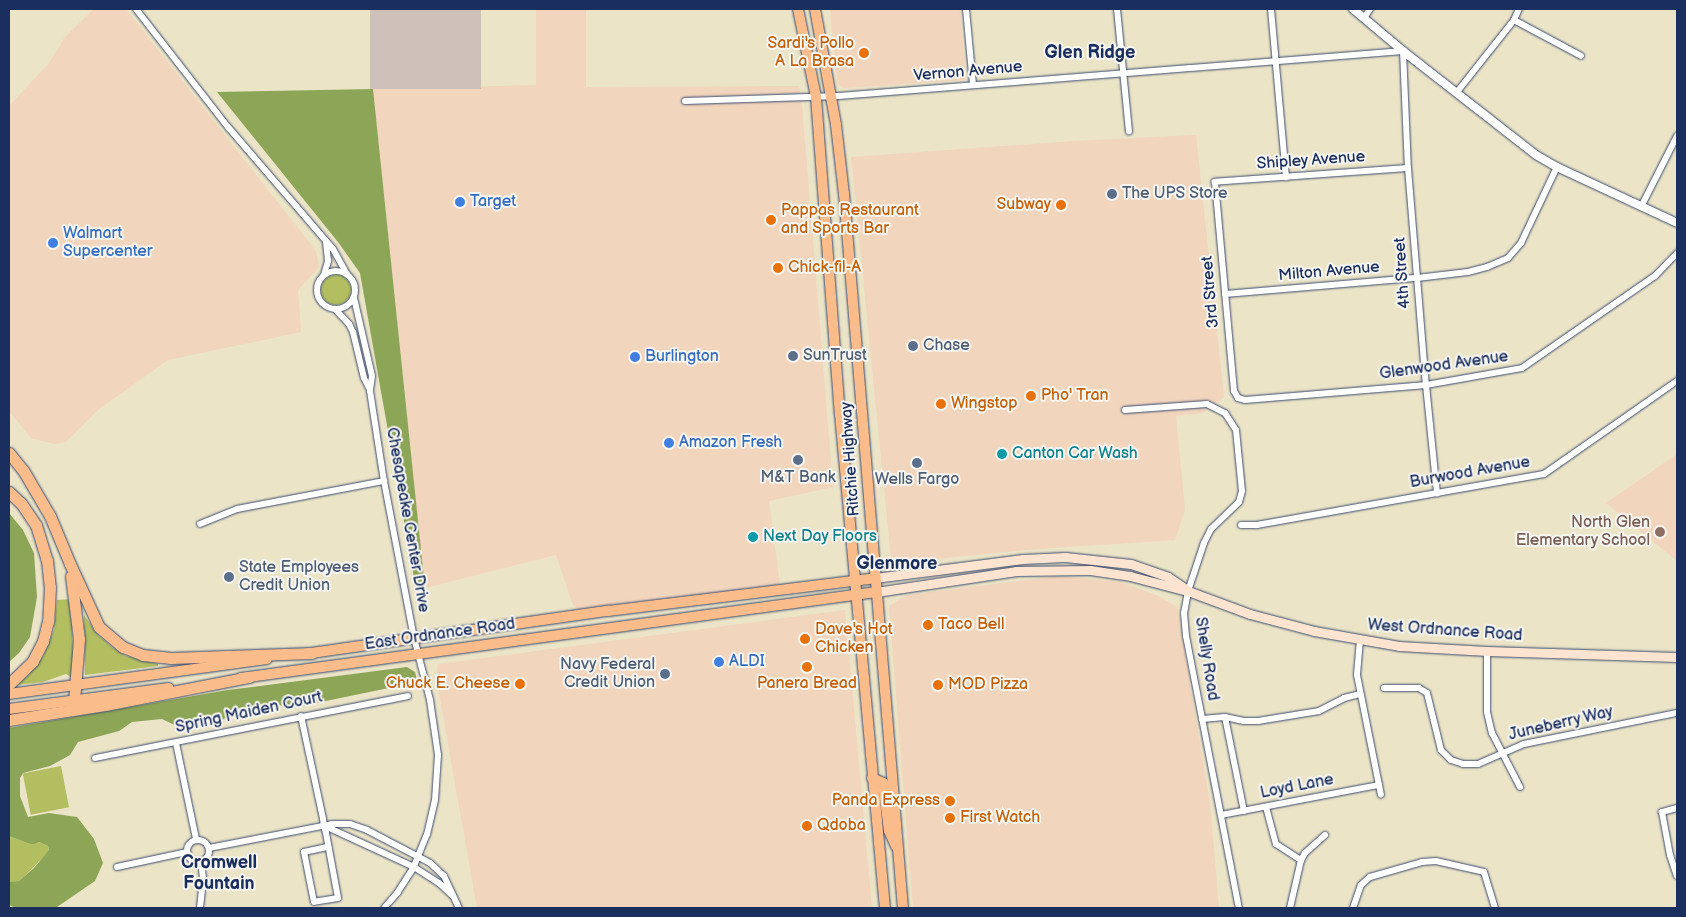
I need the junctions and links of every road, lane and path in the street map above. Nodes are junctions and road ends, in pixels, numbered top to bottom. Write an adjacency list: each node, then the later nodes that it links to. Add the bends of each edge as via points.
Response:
1 (136, 9): 29 (street, via 228,127)
2 (798, 9): 19 (main road, Ritchie Highway)
3 (815, 9): 18 (main road, Ritchie Highway)
4 (966, 9): 16 (street)
5 (1117, 9): 15 (street)
6 (1271, 9): 14 (street)
7 (1353, 9): 10 (street)
8 (1370, 9): 10 (street)
9 (1519, 9): 11 (street)
10 (1364, 18): 12 (street)
11 (1514, 20): 13 (street); 17 (street)
12 (1403, 51): 14 (street, Vernon Avenue); 17 (street); 24 (street, 4th Street)
13 (1581, 56)
14 (1276, 61): 15 (street, Vernon Avenue); 25 (street)
15 (1124, 73): 16 (street, Vernon Avenue); 21 (street)
16 (973, 85): 18 (street, Vernon Avenue)
17 (1456, 92): 23 (street, via 1515,140)
18 (831, 96): 19 (street, Vernon Avenue); 49 (main road, Ritchie Highway, via 856,318)
19 (816, 97): 20 (street, Vernon Avenue); 50 (main road, Ritchie Highway)
20 (685, 102)
21 (1129, 131)
22 (1677, 136): 27 (street)
23 (1556, 167): 27 (street); 33 (street, Milton Avenue, via 1520,243 1508,258 1468,272)
24 (1408, 168): 25 (street, Shipley Avenue); 33 (street, 4th Street)
25 (1286, 176): 26 (street, Shipley Avenue)
26 (1215, 182): 34 (street, 3rd Street)
27 (1641, 207): 28 (street)
28 (1677, 224)
29 (326, 242): 31 (street); 32 (street, via 328,261)
30 (1677, 253): 38 (street, Glenwood Avenue, via 1655,276 1522,368)
31 (347, 274): 32 (street, via 338,271); 35 (street, via 355,286)
32 (324, 275): 36 (street, via 317,288 318,298 326,307)
33 (1417, 278): 34 (street, Milton Avenue); 38 (street, 4th Street)
34 (1225, 294): 40 (street, 3rd Street, via 1234,391)
35 (354, 298): 36 (street, via 346,306); 39 (street, via 372,376)
36 (335, 309): 39 (street, via 353,332)
37 (1677, 380): 45 (street, Burwood Avenue, via 1544,474)
38 (1426, 386): 40 (street, Glenwood Avenue); 45 (street, 4th Street)
39 (370, 391): 43 (street, Chesapeake Center Drive)
40 (1238, 398)
41 (1125, 410): 51 (street, Shelly Road, via 1207,404 1225,413 1236,430 1242,491 1239,502 1211,529)
42 (9, 453): 48 (highway, via 50,516)
43 (384, 481): 46 (street, via 237,509); 54 (street, Chesapeake Center Drive)
44 (9, 492): 61 (highway, via 36,524 47,560 50,587 43,641 32,661)
45 (1437, 493): 47 (street, Burwood Avenue, via 1257,525)
46 (200, 524)
47 (1241, 525)
48 (70, 564): 57 (highway, via 99,627 123,647 143,655 171,658); 62 (highway, via 79,639)
49 (875, 578): 50 (main road, East Ordnance Road); 51 (main road, West Ordnance Road, via 1064,557 1131,564 1168,577); 52 (main road, Ritchie Highway)
50 (855, 580): 53 (main road, Ritchie Highway); 54 (main road, East Ordnance Road)
51 (1188, 591): 52 (main road, West Ordnance Road, via 1130,576 1054,569); 55 (main road, West Ordnance Road, via 1284,624); 72 (street, Shelly Road, via 1184,624)
52 (876, 592): 53 (main road, East Ordnance Road); 91 (main road, Ritchie Highway)
53 (856, 596): 58 (main road, East Ordnance Road); 77 (main road, Ritchie Highway)
54 (414, 638): 57 (main road, East Ordnance Road); 58 (street, Chesapeake Center Drive)
55 (1360, 640): 56 (main road, West Ordnance Road, via 1399,646); 65 (street, via 1357,663)
56 (1487, 651): 59 (main road, West Ordnance Road); 75 (street, via 1487,712)
57 (312, 653): 62 (main road, East Ordnance Road)
58 (420, 653): 60 (main road, East Ordnance Road); 92 (street, Chesapeake Center Drive, via 435,732 438,778 433,816)
59 (1677, 656)
60 (249, 677): 67 (main road, East Ordnance Road); 73 (highway)
61 (9, 684)
62 (77, 685): 64 (main road, East Ordnance Road); 67 (highway)
63 (1384, 688): 75 (street, Juneberry Way, via 1419,688 1427,693 1438,743 1451,760 1478,764)
64 (9, 694)
65 (1360, 694): 71 (street, via 1319,711 1258,721); 78 (street)
66 (408, 696): 70 (street, Spring Maiden Court)
67 (74, 700): 68 (main road, East Ordnance Road)
68 (9, 710)
69 (1677, 712): 75 (street, Juneberry Way, via 1524,744)
70 (301, 716): 74 (street, Spring Maiden Court); 85 (street)
71 (1225, 717): 72 (street); 83 (street)
72 (1202, 719): 84 (street, Shelly Road)
73 (9, 720)
74 (176, 743): 76 (street, Spring Maiden Court); 87 (street)
75 (1501, 752): 79 (street)
76 (95, 758)
77 (872, 778): 91 (main road, via 882,784 889,831); 98 (main road, Ritchie Highway)
78 (1379, 785): 80 (street); 81 (street, Loyd Lane)
79 (1520, 787)
80 (1381, 795)
81 (1266, 807): 83 (street, Loyd Lane); 93 (street, via 1276,844)
82 (1677, 808): 97 (street, via 1662,812)
83 (1244, 811): 84 (street, Loyd Lane)
84 (1221, 815): 106 (street, Shelly Road)
85 (324, 826): 88 (street); 89 (street); 92 (street, via 350,824); 96 (street)
86 (1324, 834): 93 (street)
87 (196, 839): 89 (street, via 206,842); 90 (street, via 190,842)
88 (328, 847): 88 (street, via 338,898 314,902 304,852)
89 (209, 848): 94 (street, via 207,858)
90 (186, 852): 94 (street, via 193,861); 95 (street)
91 (899, 852): 105 (main road, Ritchie Highway)
92 (418, 857): 96 (street, Chesapeake Center Drive); 99 (street, via 444,876)
93 (1301, 860): 107 (street)
94 (201, 862): 100 (street)
95 (117, 866)
96 (414, 867): 99 (street, via 440,883); 101 (street, Chesapeake Center Drive)
97 (1677, 876)
98 (884, 893): 103 (main road); 104 (main road, Ritchie Highway)
99 (454, 897): 102 (street)
100 (200, 908)
101 (384, 908)
102 (459, 908)
103 (879, 908)
104 (885, 908)
105 (903, 908)
106 (1239, 908)
107 (1290, 908)
108 (1353, 908): 109 (street, via 1361,885 1370,877 1436,861 1484,872)
109 (1495, 908)

